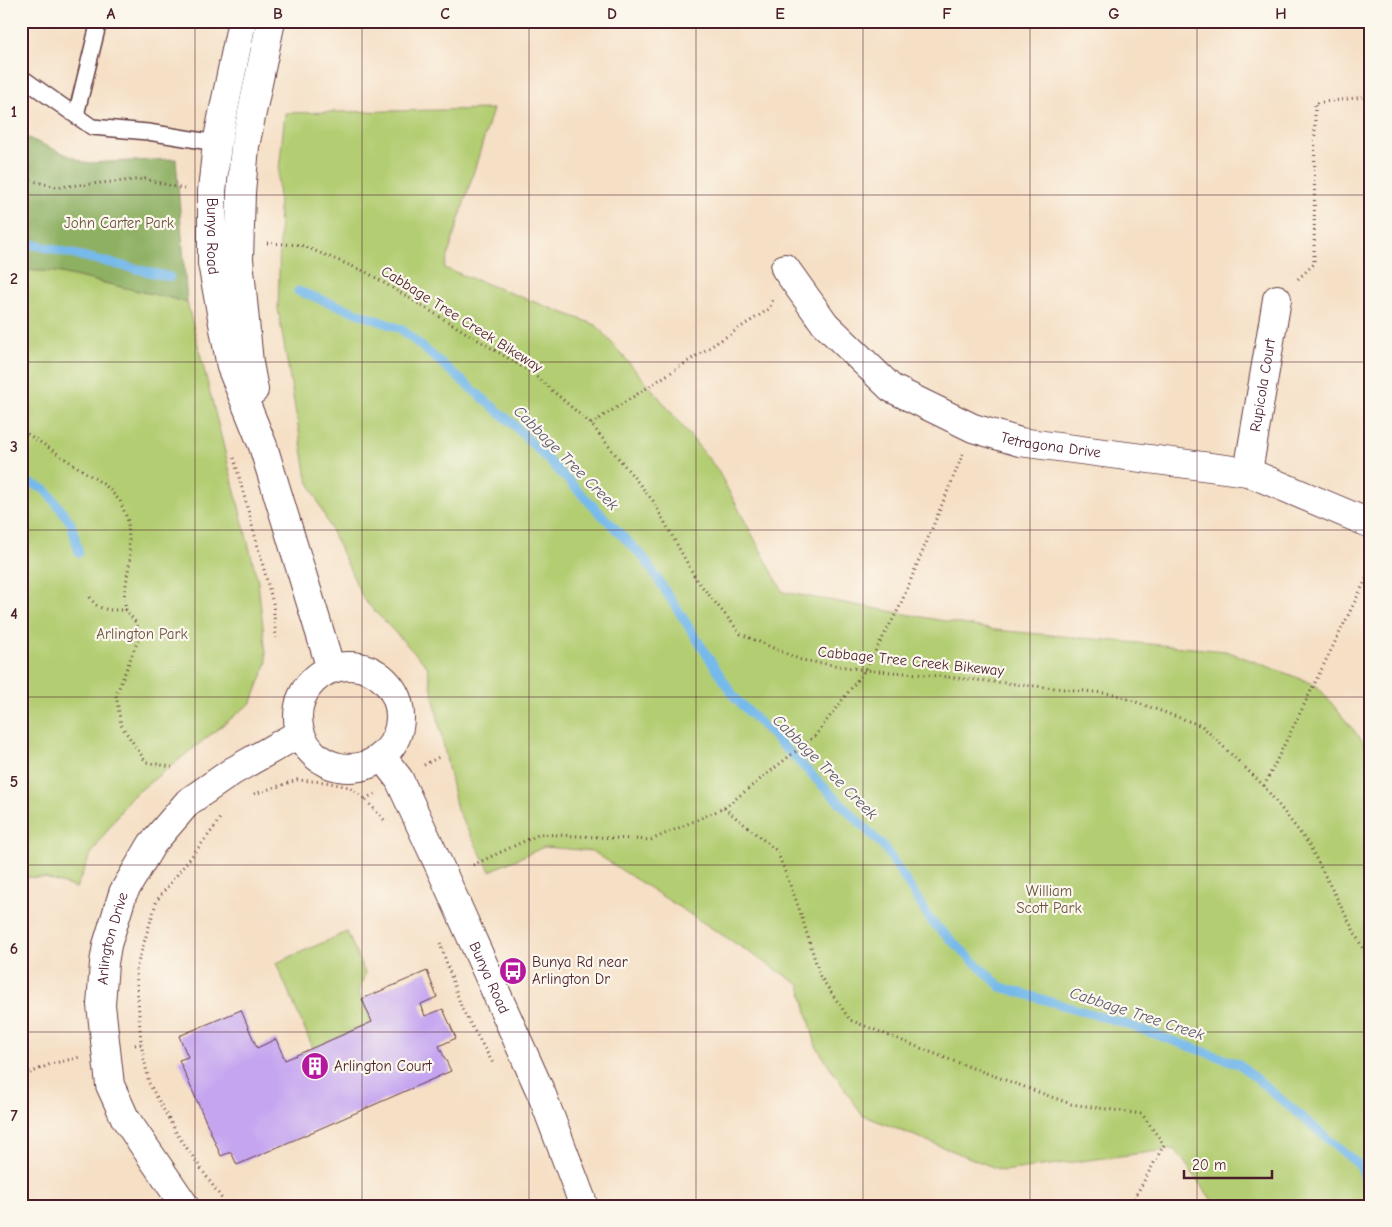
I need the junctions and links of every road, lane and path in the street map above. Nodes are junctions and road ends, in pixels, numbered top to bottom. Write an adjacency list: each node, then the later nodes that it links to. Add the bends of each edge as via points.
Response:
1 (100, 21): 6 (lane)
2 (242, 21): 7 (street, Bunya Road)
3 (271, 21): 8 (street, Bunya Road)
4 (21, 77): 6 (lane)
5 (1371, 96): 13 (path, via 1315,103 1314,264)
6 (76, 115): 7 (lane, via 92,127 148,132)
7 (217, 144): 8 (lane); 17 (street, Bunya Road, via 212,191 212,263 231,367)
8 (245, 146): 17 (street, Bunya Road, via 239,259 249,362)
9 (21, 178): 10 (path, via 57,187 144,179)
10 (183, 189)
11 (264, 243): 14 (path, Cabbage Tree Creek Bikeway, via 301,245 366,272 531,372)
12 (786, 268): 14 (path, via 769,310); 16 (street, Tetragona Drive, via 825,324 891,388)
13 (1277, 299): 18 (street, Rupicola Court)
14 (592, 424): 24 (path, Cabbage Tree Creek Bikeway, via 653,501 696,579 741,634 801,660)
15 (21, 426): 22 (path, via 106,486 120,501 128,521 130,559 124,597)
16 (973, 428): 18 (street, Tetragona Drive, via 1020,442); 24 (path, via 899,608)
17 (263, 446): 23 (street, Bunya Road)
18 (1248, 472): 19 (street, Tetragona Drive)
19 (1371, 524)
20 (1371, 569): 28 (path)
21 (90, 597): 22 (path, via 102,609)
22 (126, 610): 27 (path, via 137,624 138,640 116,695 121,725 146,762)
23 (331, 669): 25 (street, via 307,688 300,702); 26 (street, via 363,667 389,685 397,699 400,722 393,745)
24 (865, 670): 28 (path, Cabbage Tree Creek Bikeway, via 1114,694 1202,726); 31 (path, via 815,736)
25 (300, 733): 26 (street, via 308,748 335,767 352,769 368,766); 37 (street, Arlington Drive, via 233,771 188,802 152,844 123,893 107,945 100,1005)
26 (382, 757): 42 (street, Bunya Road, via 399,779 451,892 542,1095)
27 (172, 767)
28 (1264, 786): 35 (path, Cabbage Tree Creek Bikeway, via 1308,844)
29 (253, 794): 30 (path, via 298,780 350,787)
30 (365, 799)
31 (724, 808): 33 (path, via 650,840 540,834); 43 (path, via 777,851 820,976 850,1020 1071,1104 1142,1114 1164,1146)
32 (224, 811): 36 (path, via 157,900 136,969)
33 (473, 865)
34 (438, 938): 38 (path, via 462,1009)
35 (1371, 964)
36 (140, 1044): 37 (path); 41 (path, via 149,1083 177,1134)
37 (106, 1052): 39 (path, via 51,1064); 40 (street, Arlington Drive, via 110,1085 125,1118)
38 (497, 1069)
39 (21, 1077)
40 (185, 1206)
41 (227, 1206)
42 (584, 1206)
43 (1130, 1206)

